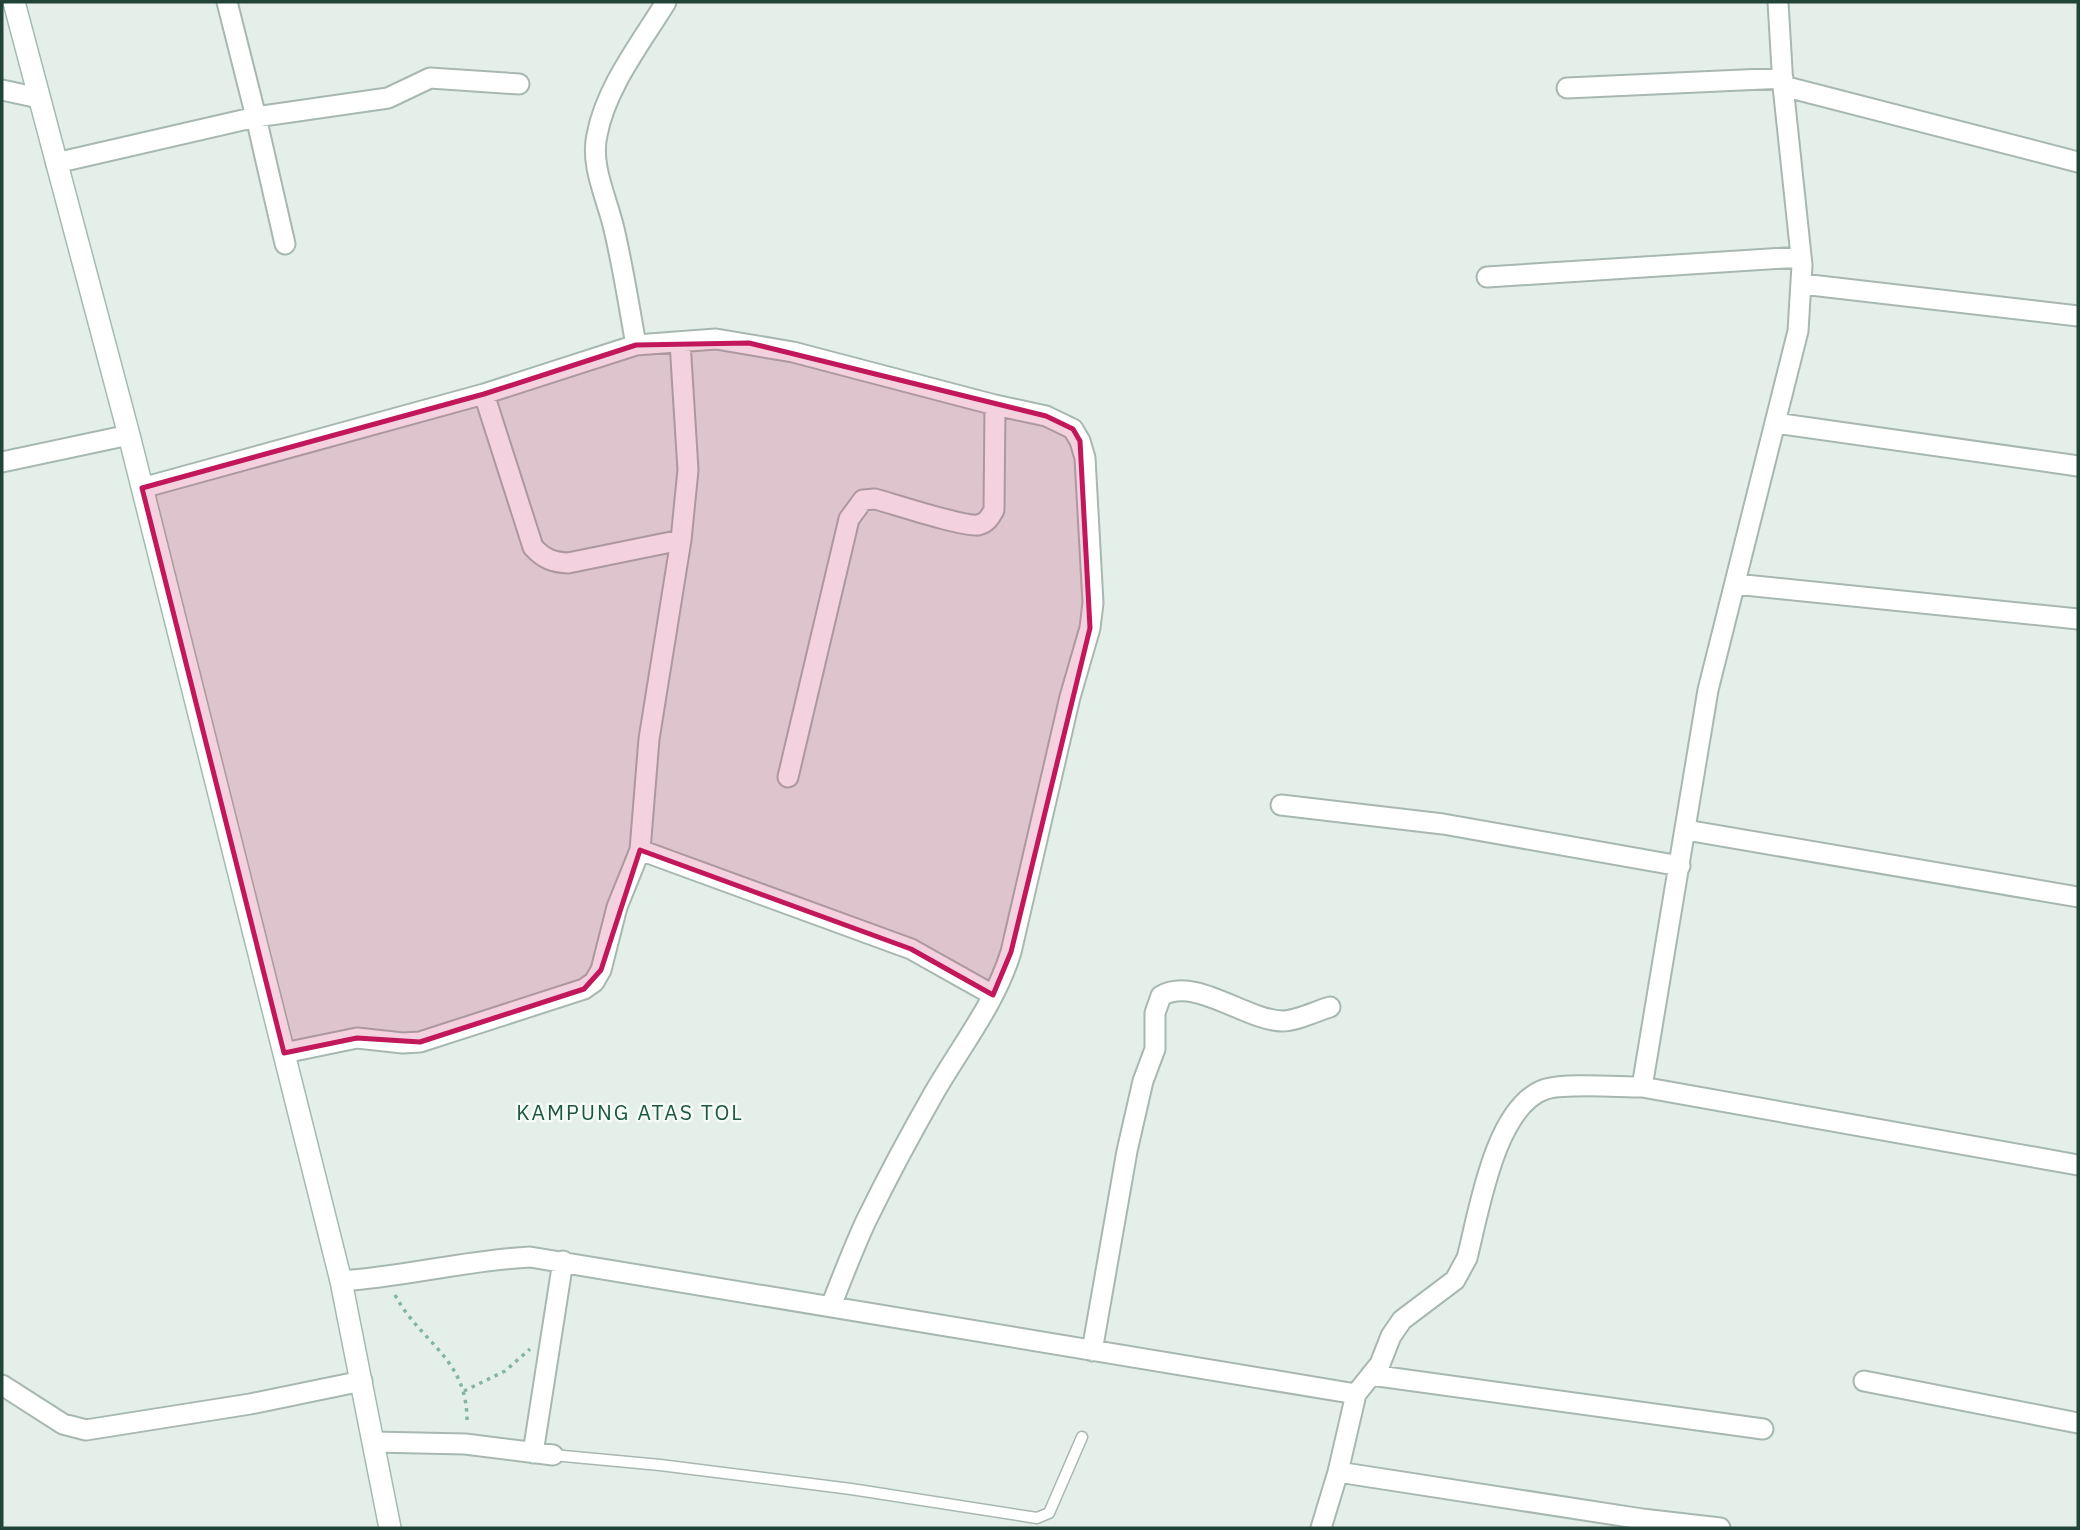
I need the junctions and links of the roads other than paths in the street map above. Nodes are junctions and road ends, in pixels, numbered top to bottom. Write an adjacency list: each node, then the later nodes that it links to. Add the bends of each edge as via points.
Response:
1 (15, 2): 9 (main road)
2 (227, 2): 10 (street)
3 (666, 2): 19 (street, via 607,104 594,149)
4 (1778, 2): 5 (street)
5 (1783, 82): 7 (street); 11 (street); 14 (street)
6 (519, 84): 10 (street, via 437,77 388,97)
7 (1567, 88)
8 (2, 90): 9 (street)
9 (39, 98): 12 (main road)
10 (256, 117): 12 (street); 13 (street)
11 (2078, 162)
12 (56, 163): 23 (main road)
13 (285, 244)
14 (1801, 257): 15 (street); 16 (street)
15 (1488, 277)
16 (1802, 284): 17 (street); 22 (street, via 1798,331)
17 (2078, 317)
18 (680, 342): 19 (street); 21 (street, via 716,340 793,352); 27 (street, via 688,470)
19 (636, 345): 20 (street)
20 (484, 394): 26 (street); 27 (street, via 533,547 541,556 568,563)
21 (995, 405): 30 (street, via 994,510 989,519 978,525 962,523 875,499 863,500 849,519); 36 (street, via 1063,423 1080,441 1085,458 1093,603 1011,952)
22 (1776, 423): 25 (street); 28 (street)
23 (130, 435): 24 (street); 26 (main road)
24 (2, 462)
25 (2078, 466)
26 (142, 488): 38 (main road)
27 (681, 540): 33 (street, via 649,738)
28 (1735, 584): 29 (street); 32 (street, via 1708,690)
29 (2078, 619)
30 (788, 777)
31 (1281, 805): 34 (street, via 1443,824)
32 (1686, 830): 34 (street); 35 (street)
33 (640, 850): 36 (street, via 911,949); 38 (street, via 617,907 601,970 584,989 420,1042 357,1038)
34 (1679, 866): 39 (street)
35 (2078, 897)
36 (993, 995): 43 (street, via 887,1179)
37 (1331, 1007): 44 (street, via 1285,1021 1252,1015 1211,997 1179,990 1161,996 1155,1013 1155,1049 1127,1151)
38 (284, 1053): 42 (main road)
39 (1642, 1087): 40 (street); 45 (street, via 1547,1089 1519,1108 1501,1136 1461,1271 1445,1289 1402,1320)
40 (2078, 1165)
41 (563, 1261): 42 (street, via 503,1258); 43 (street); 54 (street)
42 (341, 1282): 46 (main road)
43 (831, 1306): 44 (street)
44 (1091, 1351): 49 (street)
45 (1371, 1375): 49 (street); 51 (street)
46 (362, 1381): 48 (street, via 250,1405 86,1430 63,1424); 53 (main road)
47 (1864, 1381): 50 (street)
48 (2, 1385)
49 (1356, 1394): 55 (street)
50 (2078, 1423)
51 (1763, 1429)
52 (1082, 1437): 54 (lane, via 1049,1513 1037,1518 851,1489)
53 (374, 1442): 54 (street, via 465,1444); 56 (main road)
54 (543, 1454)
55 (1338, 1472): 57 (street); 58 (street)
56 (390, 1528)
57 (1321, 1528)
58 (1720, 1528)

